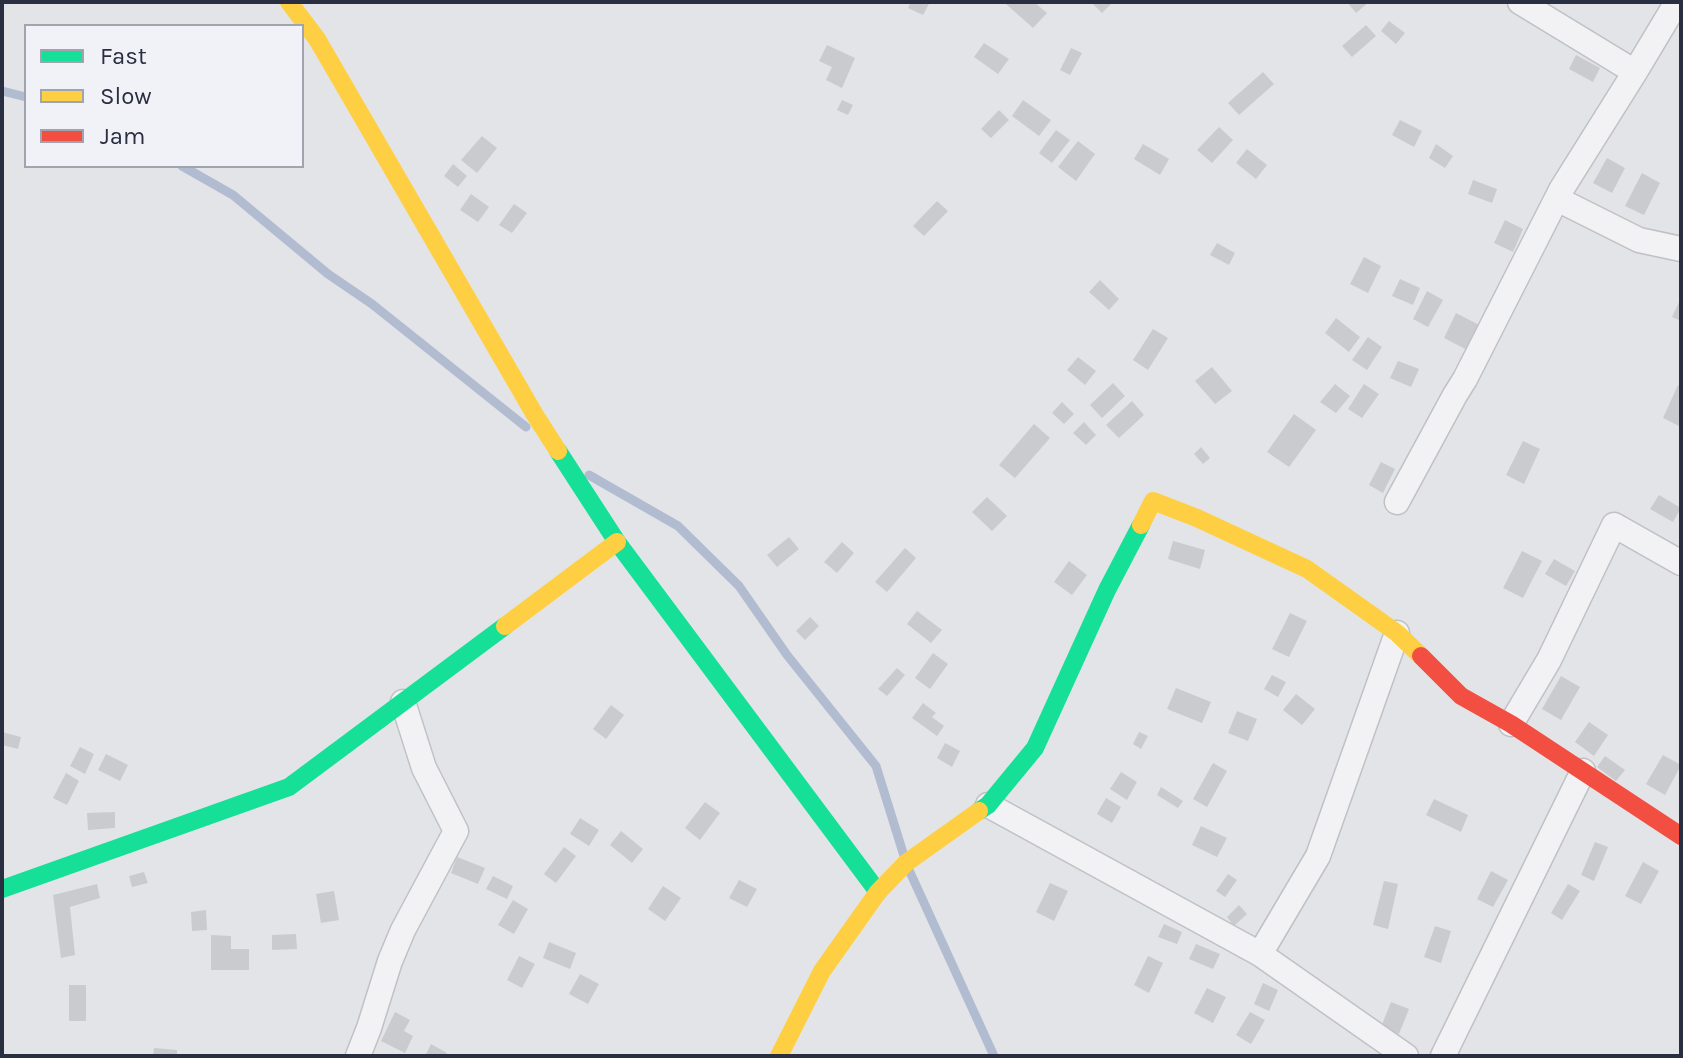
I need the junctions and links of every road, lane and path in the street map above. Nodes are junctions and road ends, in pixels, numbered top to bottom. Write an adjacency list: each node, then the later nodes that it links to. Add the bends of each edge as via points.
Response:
1 (289, 2): 8 (street, via 317,39 535,415)
2 (1520, 2): 4 (street)
3 (1677, 2): 4 (street)
4 (1635, 72): 5 (street)
5 (1557, 199): 6 (street, via 1639,240); 7 (street)
6 (1681, 249)
7 (1397, 502)
8 (617, 542): 11 (street); 17 (street)
9 (1681, 563): 12 (street, via 1614,525 1549,660)
10 (1397, 633): 12 (street, via 1461,696); 14 (street, via 1307,569 1153,501 1035,748); 18 (street, via 1318,856)
11 (403, 702): 16 (street, via 289,787); 19 (street, via 424,768 456,831 403,930)
12 (1511, 724): 13 (street)
13 (1583, 771): 15 (street); 22 (street)
14 (988, 805): 17 (street, via 906,863); 18 (street)
15 (1681, 836)
16 (2, 889)
17 (878, 892): 20 (street, via 822,971)
18 (1260, 954): 21 (street)
19 (358, 1056)
20 (779, 1056)
21 (1406, 1056)
22 (1443, 1056)

